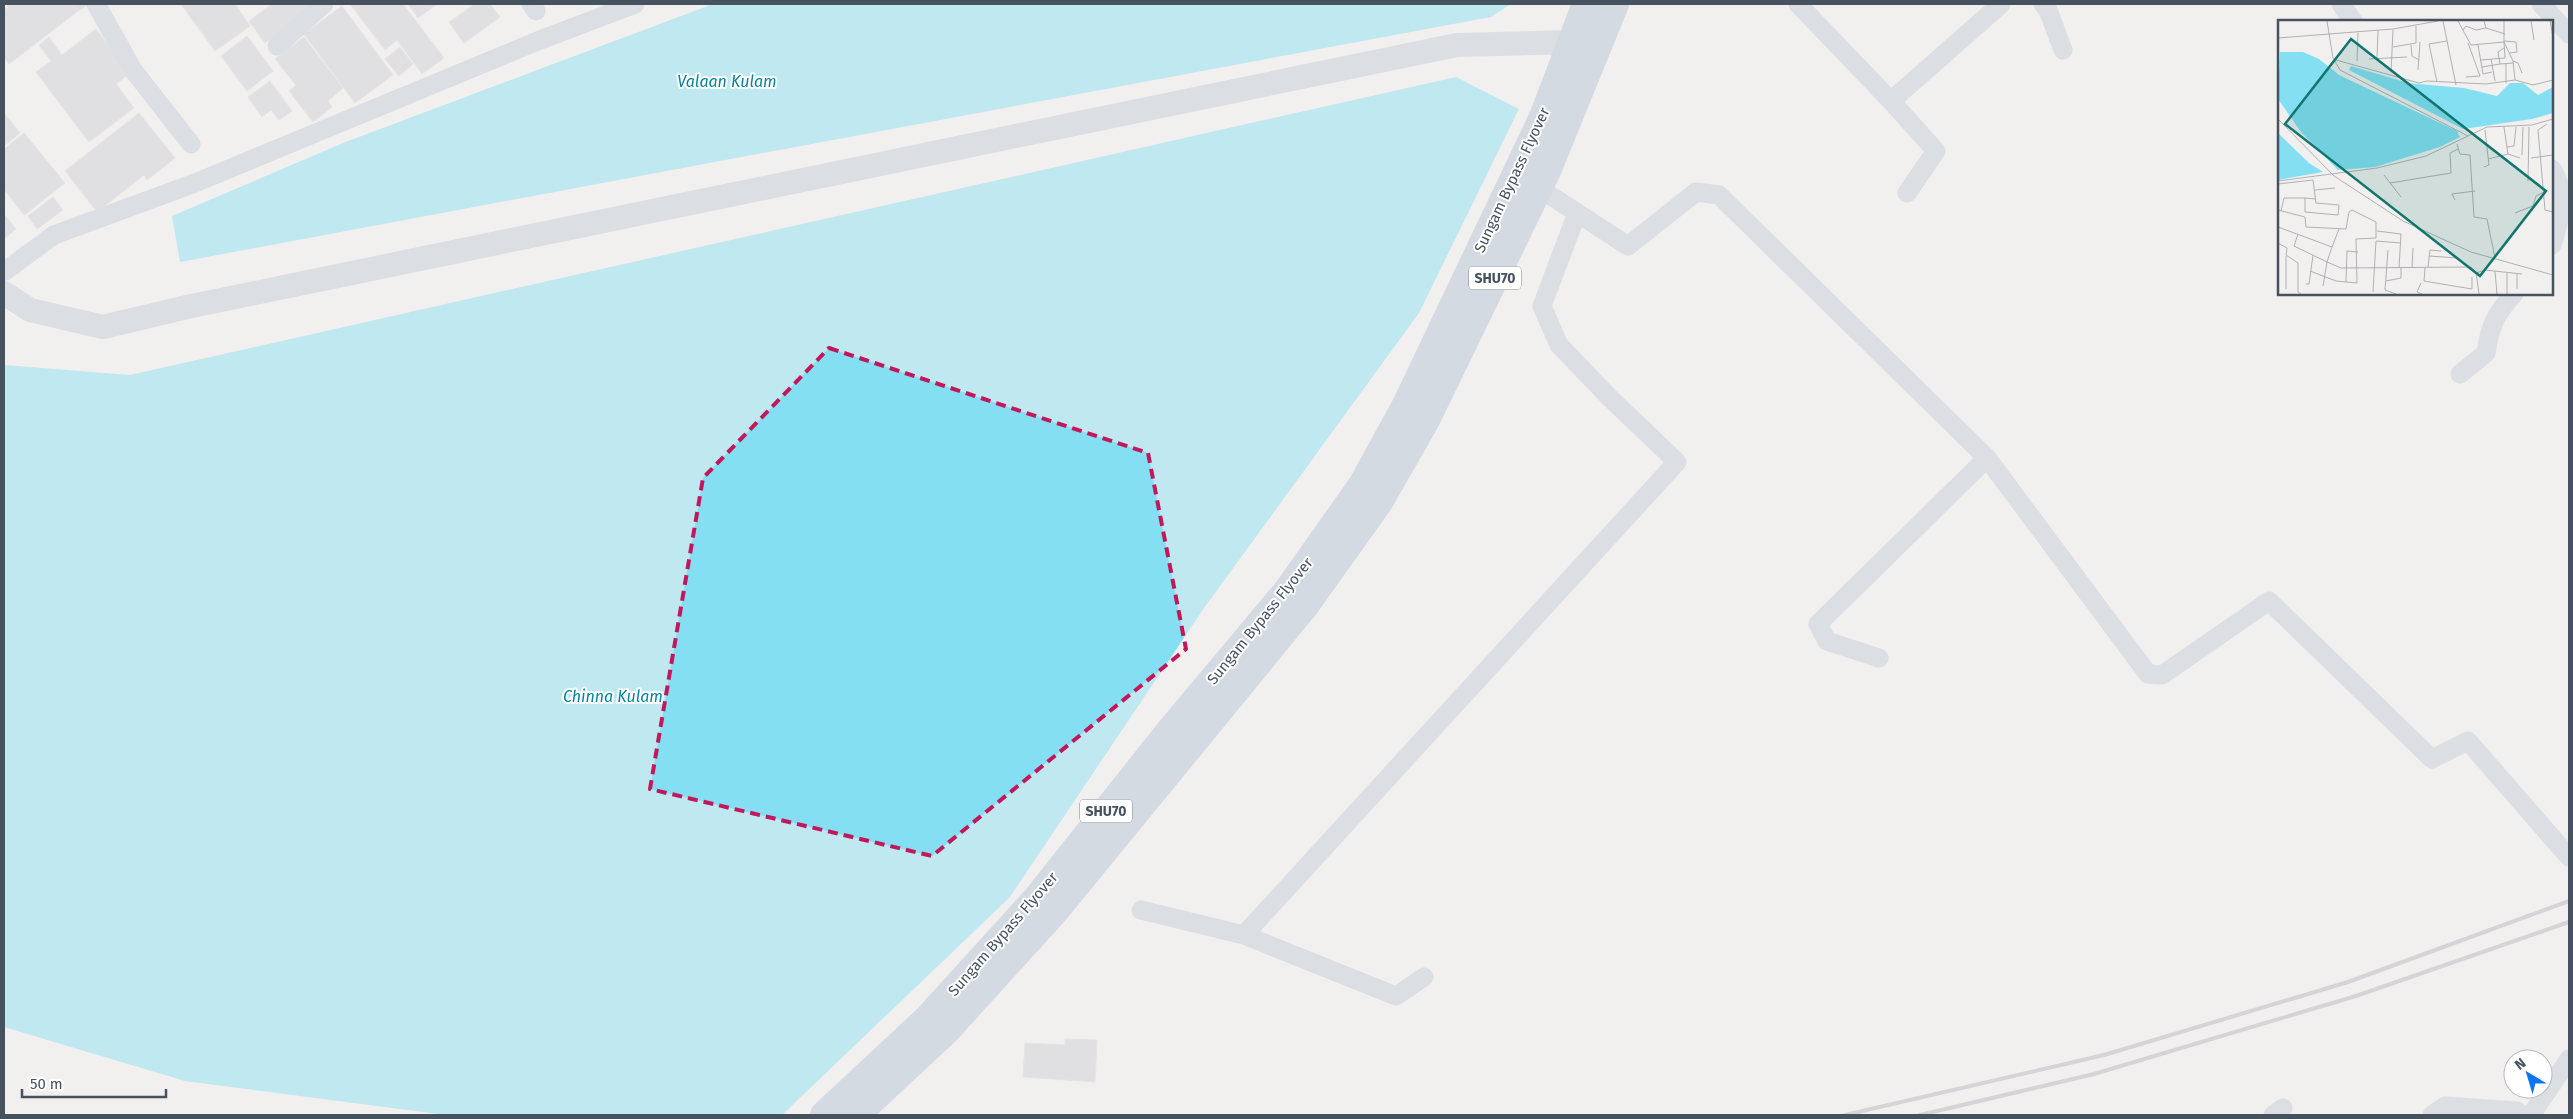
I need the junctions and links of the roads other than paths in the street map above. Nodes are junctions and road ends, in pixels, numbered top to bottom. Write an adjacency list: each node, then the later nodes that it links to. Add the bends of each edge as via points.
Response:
1 (96, 4): 20 (street, via 133,70)
2 (324, 4): 16 (street)
3 (635, 4): 27 (street, via 540,40 195,184 54,235)
4 (1586, 4): 15 (main road, SHU70)
5 (1614, 4): 17 (main road, SHU70)
6 (1798, 4): 19 (street)
7 (2001, 4): 19 (street)
8 (2042, 4): 18 (street, via 2048,10)
9 (2341, 4): 11 (street)
10 (2541, 4): 12 (street)
11 (2352, 20)
12 (2551, 20)
13 (2554, 24): 14 (street)
14 (2569, 34)
15 (1570, 42): 17 (street); 27 (street, via 1456,45 197,305 104,327 30,310); 31 (main road, Sungam Bypass Flyover / SHU70, via 1543,117 1406,405)
16 (277, 46)
17 (1597, 49): 22 (main road, Sungam Bypass Flyover / SHU70)
18 (2063, 50)
19 (1892, 101): 24 (street, via 1936,151)
20 (191, 144)
21 (2553, 171): 23 (street)
22 (1539, 188): 25 (street); 31 (main road, Sungam Bypass Flyover / SHU70, via 1426,420)
23 (2565, 190): 26 (street, via 2563,210)
24 (1907, 194)
25 (1577, 213): 30 (street, via 1628,246 1696,192 1718,195); 35 (street, via 1542,306 1559,345 1677,462)
26 (2553, 242)
27 (4, 282)
28 (2513, 295): 29 (street, via 2490,328 2486,353)
29 (2460, 374)
30 (1987, 458): 32 (street, via 1818,624 1827,641); 33 (street, via 2148,674 2162,675 2269,601 2432,759 2468,741)
31 (1370, 493): 38 (main road, Sungam Bypass Flyover / SHU70, via 1168,733 1036,898 928,1018); 39 (main road, Sungam Bypass Flyover / SHU70, via 1304,608 1054,911 946,1031)
32 (1879, 658)
33 (2569, 856)
34 (1141, 910): 35 (street)
35 (1244, 935): 36 (street, via 1396,996)
36 (1424, 978)
37 (2569, 1059): 42 (street)
38 (824, 1115)
39 (856, 1115)
40 (2432, 1115): 41 (street, via 2445,1106 2517,1111)
41 (2521, 1115)
42 (2531, 1115)

